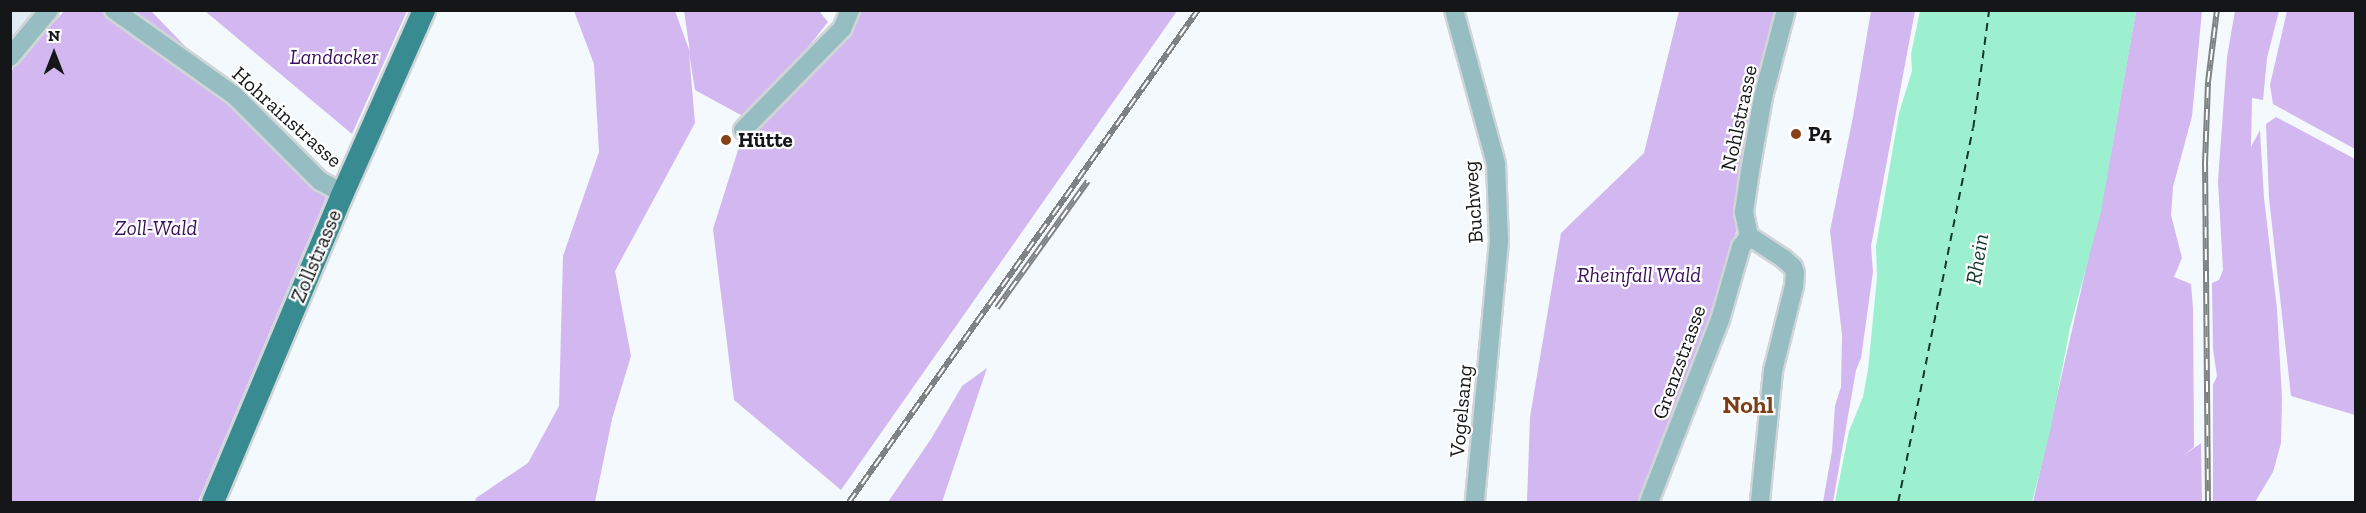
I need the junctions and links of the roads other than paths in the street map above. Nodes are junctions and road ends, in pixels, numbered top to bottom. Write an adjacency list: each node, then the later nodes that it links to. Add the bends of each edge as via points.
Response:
1 (49, 10): 7 (street)
2 (114, 10): 9 (street, Hohrainstrasse, via 235,96 320,180)
3 (424, 10): 9 (main road, Zollstrasse)
4 (850, 10): 8 (street, via 842,29)
5 (1454, 10): 11 (street, Buchweg, via 1496,164 1499,241)
6 (1786, 10): 10 (street, Nohlstrasse, via 1763,97 1750,171 1744,212)
7 (10, 57)
8 (743, 130)
9 (343, 192): 12 (main road, Zollstrasse)
10 (1749, 236): 14 (street, Grenzstrasse, via 1741,247 1720,320); 15 (street, via 1793,267 1795,280 1773,371)
11 (1492, 324): 13 (street, Vogelsang)
12 (213, 502)
13 (1474, 502)
14 (1653, 502)
15 (1760, 502)

